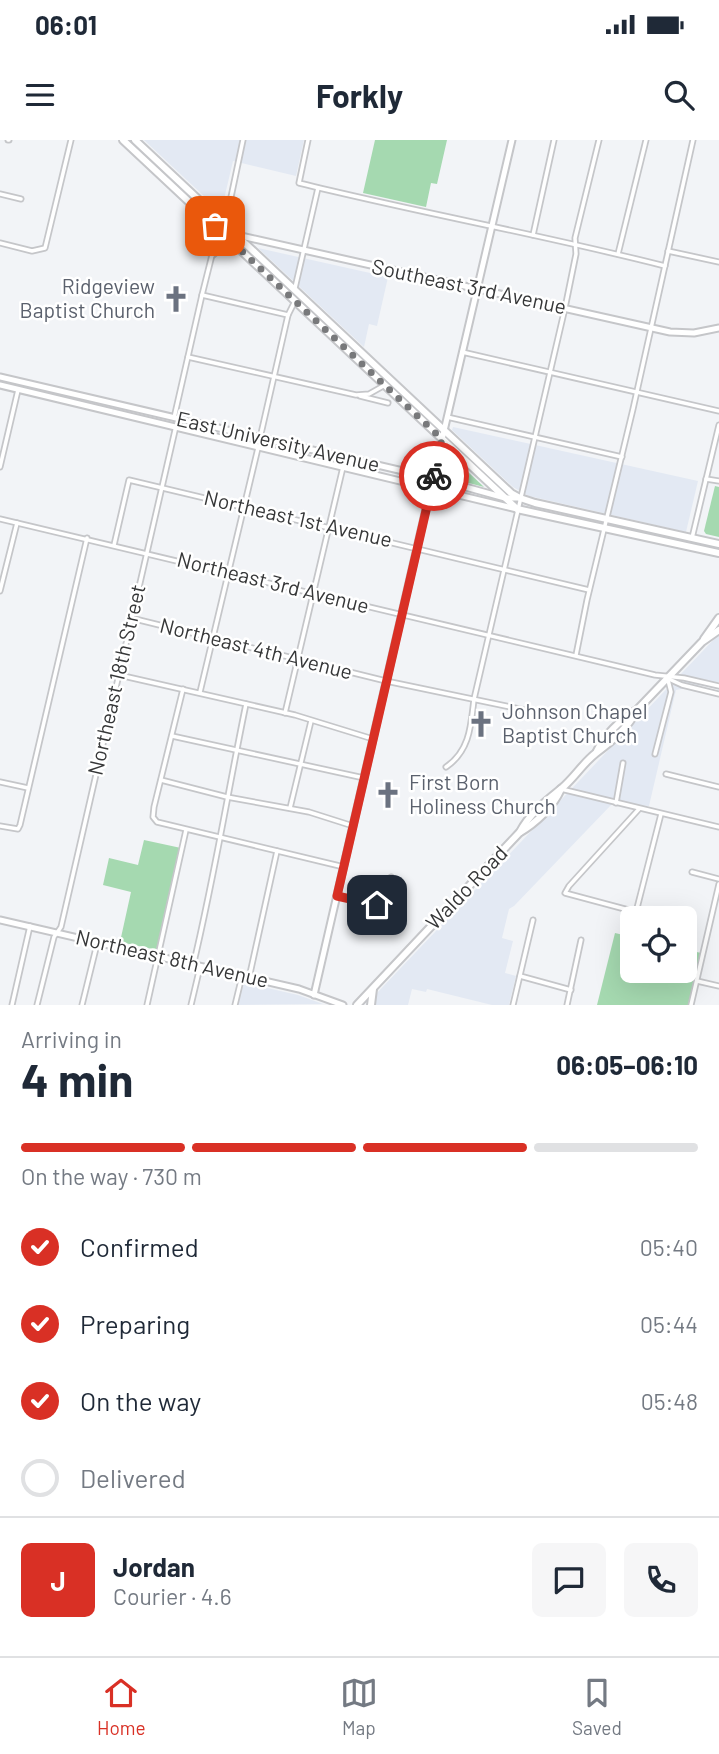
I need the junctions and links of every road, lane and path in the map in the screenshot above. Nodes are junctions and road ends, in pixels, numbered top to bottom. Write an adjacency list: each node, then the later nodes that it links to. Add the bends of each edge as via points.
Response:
1 (71, 140): 18 (street, via 44,248 32,251)
2 (123, 140): 15 (highway)
3 (135, 140): 15 (highway)
4 (243, 140): 15 (street)
5 (309, 140): 11 (street, via 299,183)
6 (512, 140): 14 (street)
7 (554, 140): 16 (street)
8 (599, 140): 19 (street)
9 (646, 140): 24 (street)
10 (693, 140): 22 (street)
11 (318, 188): 14 (street); 21 (street)
12 (0, 194): 13 (street)
13 (21, 199)
14 (491, 227): 16 (street); 27 (street)
15 (222, 228): 17 (highway); 20 (highway); 23 (street)
16 (533, 235): 19 (street)
17 (237, 237): 21 (street, Southeast 3rd Avenue); 28 (highway)
18 (0, 243)
19 (575, 243): 24 (street); 31 (street)
20 (235, 245): 23 (highway, via 222,246); 30 (highway)
21 (303, 251): 27 (street, Southeast 3rd Avenue); 28 (street)
22 (668, 251): 25 (street); 26 (street)
23 (212, 254): 29 (street)
24 (618, 254): 26 (street)
25 (719, 262)
26 (665, 266): 33 (street)
27 (477, 289): 31 (street, Southeast 3rd Avenue); 35 (street)
28 (294, 290): 41 (highway)
29 (202, 296): 32 (street); 36 (street)
30 (295, 301): 32 (street); 41 (highway)
31 (565, 308): 33 (street, Southeast 3rd Avenue); 37 (street)
32 (288, 315): 38 (street)
33 (651, 328): 34 (street, Southeast 3rd Avenue, via 685,333); 44 (street)
34 (719, 328)
35 (462, 352): 37 (street); 50 (street)
36 (188, 357): 38 (street); 51 (street)
37 (550, 373): 44 (street); 56 (street)
38 (274, 376): 45 (street); 55 (street)
39 (0, 377): 40 (street, East University Avenue)
40 (20, 381): 43 (street); 46 (street, East University Avenue)
41 (387, 382): 45 (street, via 369,394); 54 (highway); 57 (highway)
42 (0, 385): 43 (street, East University Avenue)
43 (18, 390): 48 (street, East University Avenue); 61 (street)
44 (637, 391): 49 (street); 59 (street)
45 (356, 396): 47 (street)
46 (91, 398): 48 (street); 51 (street, East University Avenue)
47 (388, 403)
48 (90, 406): 53 (street, East University Avenue)
49 (719, 411)
50 (447, 417): 54 (street); 56 (street)
51 (174, 418): 53 (street); 55 (street, East University Avenue)
52 (719, 425): 64 (street)
53 (176, 426): 58 (street, East University Avenue); 66 (street, Northeast 18th Street)
54 (444, 431): 57 (street); 69 (highway)
55 (260, 438): 58 (street); 60 (street, East University Avenue)
56 (534, 438): 59 (street); 69 (street)
57 (442, 439): 63 (street); 68 (highway)
58 (258, 446): 62 (street, East University Avenue); 70 (street)
59 (621, 457): 73 (street)
60 (345, 458): 62 (street); 63 (street, East University Avenue)
61 (0, 467)
62 (343, 467): 67 (street, East University Avenue); 75 (street)
63 (433, 478): 67 (street); 68 (street, East University Avenue)
64 (706, 479): 65 (street); 78 (street)
65 (719, 481)
66 (162, 487): 70 (street, Northeast 1st Avenue); 80 (street, Northeast 1st Avenue, via 129,480); 83 (street, Northeast 18th Street)
67 (431, 487): 71 (street, East University Avenue); 82 (street)
68 (505, 498): 69 (street, East University Avenue); 71 (highway)
69 (520, 498): 71 (street); 73 (highway, East University Avenue)
70 (244, 507): 75 (street, Northeast 1st Avenue); 86 (street)
71 (517, 509): 76 (highway, East University Avenue); 85 (street)
72 (0, 519): 74 (street, Northeast 3rd Avenue)
73 (606, 519): 76 (street); 78 (highway, East University Avenue)
74 (18, 523): 77 (street, Northeast 3rd Avenue); 88 (street)
75 (329, 527): 82 (street, Northeast 1st Avenue); 89 (street)
76 (604, 529): 81 (highway, East University Avenue); 87 (street)
77 (87, 538): 80 (street, Northeast 3rd Avenue); 124 (street)
78 (692, 538): 79 (highway, East University Avenue); 81 (street)
79 (719, 544)
80 (114, 545): 83 (street, Northeast 3rd Avenue)
81 (690, 547): 84 (highway, East University Avenue)
82 (417, 550): 85 (street, Northeast 1st Avenue); 90 (street)
83 (146, 552): 86 (street, Northeast 3rd Avenue); 91 (street, Northeast 18th Street)
84 (719, 553)
85 (503, 570): 87 (street, Northeast 1st Avenue); 94 (street)
86 (229, 572): 89 (street, Northeast 3rd Avenue); 95 (street)
87 (589, 590): 97 (street)
88 (0, 591)
89 (314, 594): 90 (street, Northeast 3rd Avenue); 98 (street)
90 (402, 613): 94 (street, Northeast 3rd Avenue); 101 (street)
91 (131, 618): 95 (street, Northeast 4th Avenue); 99 (street, Northeast 18th Street)
92 (719, 618): 96 (highway, Waldo Road)
93 (719, 630): 96 (highway, Waldo Road)
94 (488, 634): 97 (street, Northeast 3rd Avenue); 107 (street)
95 (213, 638): 98 (street, Northeast 4th Avenue); 105 (street)
96 (702, 642): 100 (highway, Waldo Road)
97 (576, 655): 100 (street, Northeast 3rd Avenue)
98 (299, 659): 101 (street, Northeast 4th Avenue); 109 (street)
99 (119, 675): 103 (street); 145 (street, Northeast 18th Street)
100 (667, 678): 102 (street, Northeast 3rd Avenue); 104 (street, Northeast 3rd Avenue); 115 (street, via 671,692); 125 (highway, Waldo Road)
101 (386, 681): 107 (street, Northeast 4th Avenue); 113 (street)
102 (717, 685): 104 (street)
103 (183, 690): 105 (street); 112 (street)
104 (712, 692): 106 (street, Northeast 3rd Avenue)
105 (200, 693): 108 (street)
106 (719, 694)
107 (474, 699): 110 (street, Northeast 4th Avenue); 118 (street, via 463,752)
108 (246, 704): 109 (street); 114 (street)
109 (285, 713): 111 (street)
110 (544, 715)
111 (311, 722): 113 (street); 116 (street)
112 (172, 736): 114 (street); 121 (street)
113 (373, 739): 120 (street)
114 (237, 749): 116 (street); 126 (street)
115 (655, 754)
116 (301, 763): 120 (street); 128 (street)
117 (623, 763): 127 (street)
118 (446, 766)
119 (666, 774): 123 (street)
120 (364, 778): 132 (street)
121 (161, 780): 126 (street); 134 (street, via 153,817 163,825)
122 (0, 782): 124 (street)
123 (719, 787)
124 (28, 788): 131 (street, via 18,829)
125 (561, 789): 127 (street); 156 (highway, Waldo Road)
126 (227, 797): 128 (street); 135 (street)
127 (616, 803): 129 (street)
128 (290, 808): 132 (street)
129 (639, 809): 130 (street); 130 (street, via 565,893 636,912)
130 (661, 814): 133 (street)
131 (0, 826)
132 (353, 826): 137 (street)
133 (719, 827)
134 (186, 830): 135 (street); 148 (street)
135 (222, 838): 136 (street); 149 (street)
136 (277, 852): 137 (street); 152 (street)
137 (344, 867): 141 (street)
138 (692, 872): 140 (street)
139 (391, 877): 141 (street, via 381,906)
140 (719, 881): 153 (street)
141 (337, 896): 158 (street)
142 (0, 920): 144 (street, Northeast 8th Avenue)
143 (533, 920): 151 (street)
144 (30, 926): 145 (street, Northeast 8th Avenue); 159 (street)
145 (57, 932): 147 (street, Northeast 8th Avenue); 160 (street, Northeast 18th Street)
146 (581, 940): 157 (street)
147 (97, 942): 148 (street, Northeast 8th Avenue); 161 (street)
148 (158, 957): 149 (street, Northeast 8th Avenue); 162 (street)
149 (197, 966): 150 (street, Northeast 8th Avenue); 163 (street)
150 (242, 976): 152 (street, Northeast 8th Avenue); 164 (street)
151 (520, 976): 157 (street); 168 (street)
152 (249, 978): 158 (street, Northeast 8th Avenue)
153 (697, 981): 155 (street)
154 (696, 983): 170 (street)
155 (719, 986)
156 (373, 987): 166 (highway, Waldo Road); 167 (highway)
157 (571, 990): 169 (street)
158 (314, 995): 165 (street, Northeast 8th Avenue)
159 (12, 1005)
160 (37, 1005)
161 (82, 1005)
162 (147, 1005)
163 (191, 1005)
164 (235, 1005)
165 (343, 1005)
166 (358, 1005)
167 (371, 1005)
168 (513, 1005)
169 (567, 1005)
170 (691, 1005)

